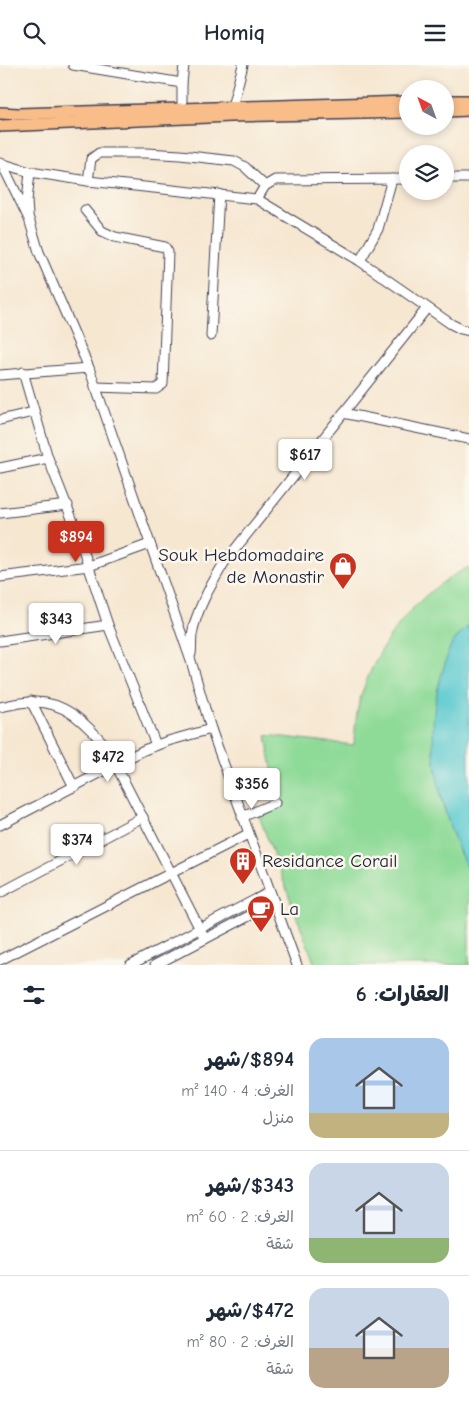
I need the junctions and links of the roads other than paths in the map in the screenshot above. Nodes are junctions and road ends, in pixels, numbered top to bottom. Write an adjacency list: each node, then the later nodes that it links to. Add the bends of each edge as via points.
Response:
1 (73, 65): 4 (street)
2 (184, 65): 4 (street)
3 (243, 65): 8 (street)
4 (182, 83): 9 (street)
5 (454, 101): 6 (main road)
6 (469, 101)
7 (399, 102): 8 (main road)
8 (232, 107): 9 (main road)
9 (182, 108): 13 (main road)
10 (469, 110): 11 (main road)
11 (454, 111)
12 (399, 112): 14 (main road)
13 (0, 113)
14 (0, 126)
15 (1, 164): 16 (street); 26 (street)
16 (30, 172): 21 (street); 26 (street)
17 (469, 178): 20 (street)
18 (392, 179): 19 (street); 22 (street, via 275,180); 27 (street, via 378,229)
19 (399, 179)
20 (454, 179)
21 (88, 181): 22 (street, via 92,159 100,153 146,153 234,161); 23 (street)
22 (265, 187): 24 (street)
23 (219, 194): 24 (street); 30 (street)
24 (257, 199): 27 (street)
25 (85, 210): 34 (street, via 102,231 115,237 164,247 168,252 163,385 156,389)
26 (29, 219): 31 (street, via 39,252)
27 (360, 261): 28 (street)
28 (428, 308): 29 (street, via 451,324); 36 (street)
29 (469, 331)
30 (211, 336)
31 (89, 368): 32 (street); 34 (street)
32 (23, 373): 33 (street); 35 (street)
33 (0, 375)
34 (95, 387): 43 (street)
35 (34, 412): 37 (street); 39 (street)
36 (343, 413): 38 (street); 48 (street, via 238,544 211,584 192,634)
37 (0, 420)
38 (469, 439)
39 (48, 458): 40 (street); 41 (street)
40 (0, 468)
41 (68, 505): 42 (street); 44 (street)
42 (0, 513)
43 (150, 544): 44 (street); 48 (street)
44 (89, 566): 45 (street); 46 (street)
45 (0, 577)
46 (108, 625): 47 (street); 52 (street)
47 (0, 641)
48 (191, 661): 51 (street)
49 (30, 701): 50 (street); 53 (street, via 55,704 72,714 106,746); 54 (street)
50 (0, 707)
51 (211, 729): 52 (street); 57 (street)
52 (156, 745): 53 (street)
53 (116, 765): 54 (street); 56 (street)
54 (74, 787): 58 (street)
55 (274, 803): 57 (street)
56 (143, 817): 60 (street); 62 (street)
57 (242, 817): 59 (street)
58 (0, 825)
59 (248, 834): 60 (street); 61 (street)
60 (170, 873): 64 (street); 66 (street)
61 (270, 892): 63 (street); 64 (street)
62 (0, 893)
63 (274, 903): 65 (street); 69 (street)
64 (199, 928): 65 (street); 67 (street)
65 (205, 939): 68 (street)
66 (0, 960)
67 (130, 965)
68 (154, 965)
69 (297, 965)

